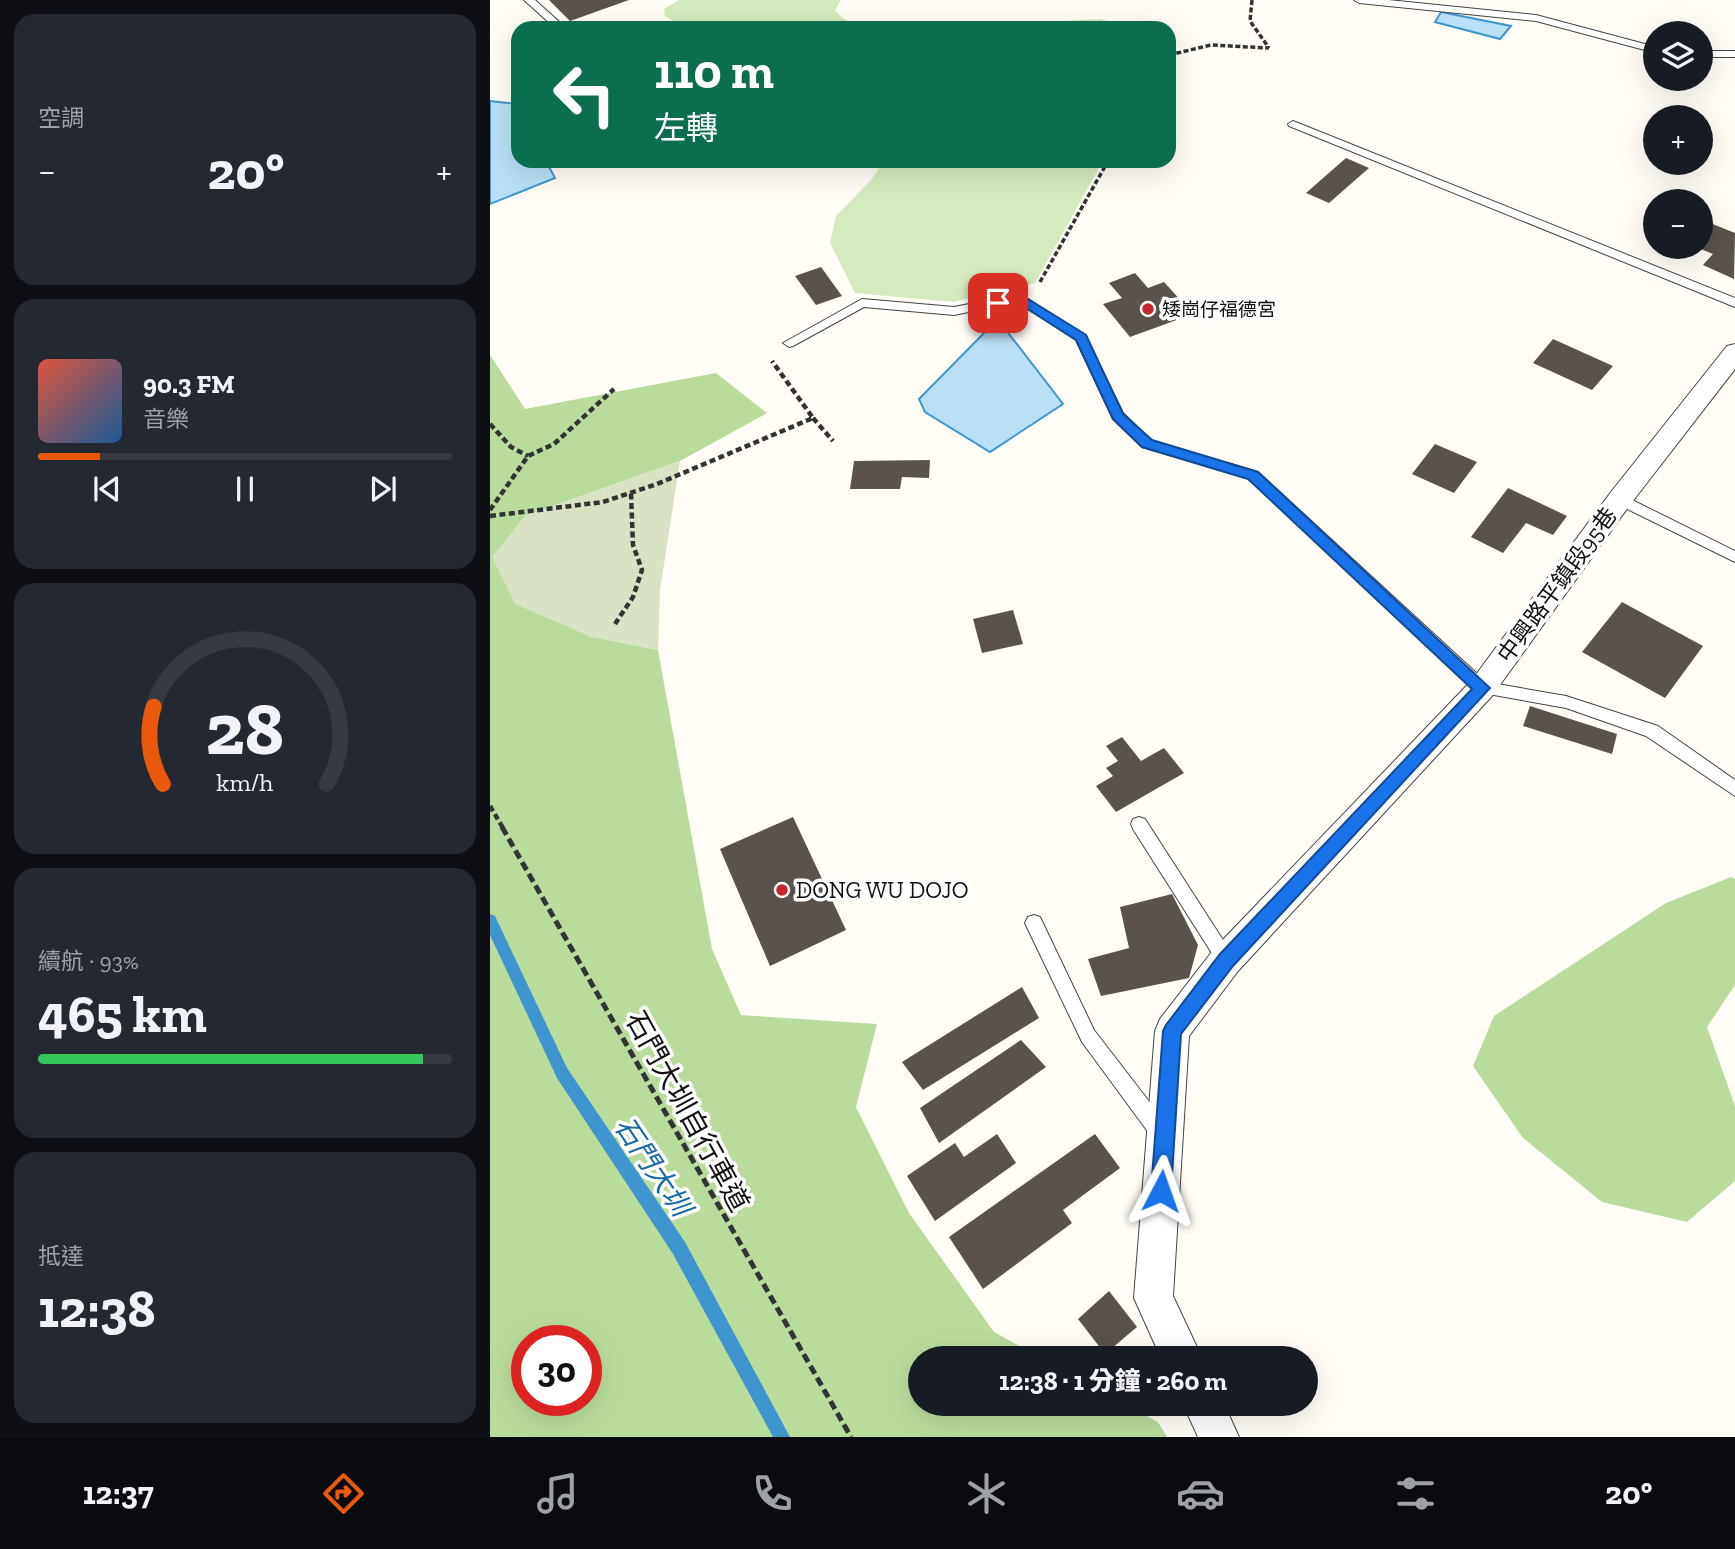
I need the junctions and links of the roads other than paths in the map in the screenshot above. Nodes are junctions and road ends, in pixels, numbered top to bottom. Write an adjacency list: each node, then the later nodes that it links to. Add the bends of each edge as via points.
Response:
1 (529, 0): 3 (lane)
2 (1359, 0): 4 (lane, via 1536,18)
3 (553, 21)
4 (1643, 47)
5 (1713, 54): 6 (lane)
6 (1735, 54)
7 (1293, 124): 8 (lane)
8 (1735, 303)
9 (789, 343): 13 (lane, via 862,303 954,312 1020,298 1081,338 1118,416 1147,444 1253,475)
10 (1735, 352): 11 (street, 中興路平鎮段95巷)
11 (1620, 499): 12 (lane); 13 (street, 中興路平鎮段95巷)
12 (1735, 557)
13 (1482, 688): 14 (lane, via 1566,702 1652,731); 17 (street, 中興路平鎮段95巷)
14 (1735, 789)
15 (1139, 824): 17 (lane)
16 (1034, 923): 18 (lane, via 1088,1036)
17 (1226, 960): 18 (street, 中興路平鎮段95巷, via 1172,1031)
18 (1165, 1137): 19 (street, 中興路平鎮段95巷, via 1153,1298)
19 (1176, 1346)
20 (1209, 1416): 21 (street)
21 (1219, 1437)

